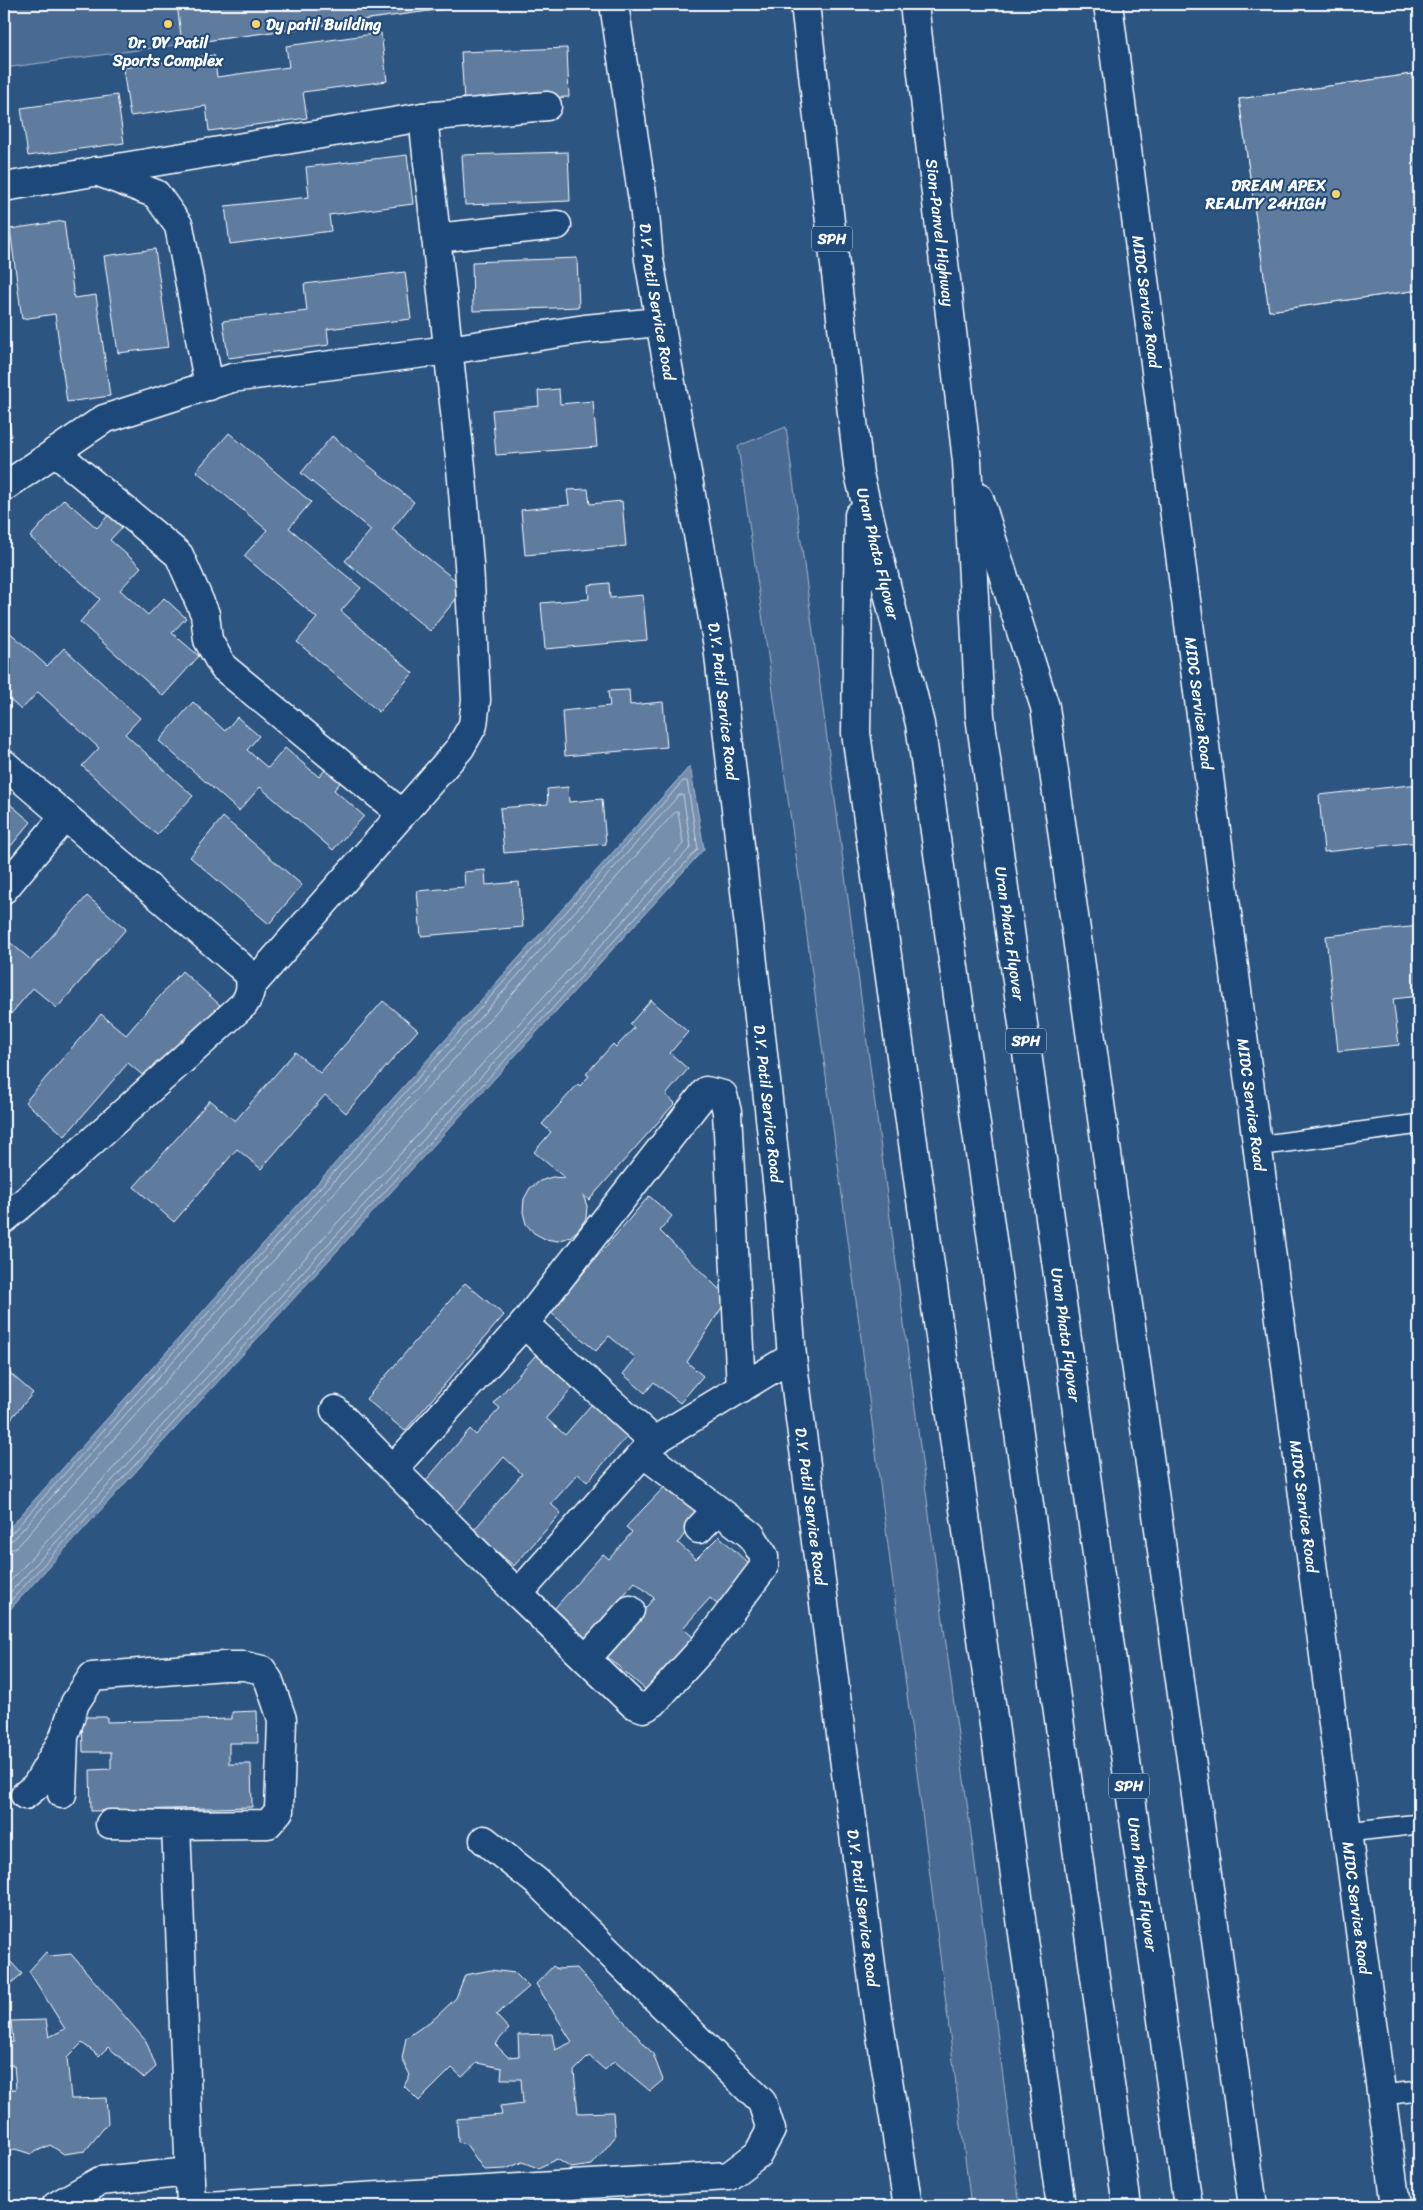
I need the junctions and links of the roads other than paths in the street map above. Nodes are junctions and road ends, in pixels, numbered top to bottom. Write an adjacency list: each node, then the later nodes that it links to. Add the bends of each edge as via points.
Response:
1 (614, 4): 11 (main road, D.Y. Patil Service Road)
2 (805, 4): 16 (main road, SPH)
3 (914, 4): 15 (main road, Sion-Panvel Highway / SPH)
4 (1108, 4): 24 (main road, MIDC Service Road)
5 (547, 106): 6 (main road)
6 (423, 117): 7 (main road); 10 (main road)
7 (95, 170): 8 (main road); 13 (main road, via 156,194 179,226)
8 (4, 187)
9 (557, 225): 10 (main road)
10 (436, 238): 12 (main road)
11 (659, 322): 12 (main road, via 585,329); 27 (main road, D.Y. Patil Service Road, via 718,646 780,1208)
12 (448, 350): 13 (main road, via 232,378); 19 (main road, via 467,544 476,700 473,725 460,748)
13 (209, 386): 14 (main road, via 104,419)
14 (55, 452): 17 (main road); 19 (main road, via 179,555 205,614 208,640 223,667)
15 (967, 461): 52 (main road, Uran Phata Flyover / SPH, via 980,716); 53 (main road, via 1045,707)
16 (859, 474): 50 (main road, via 856,734); 51 (main road, Uran Phata Flyover / SPH, via 920,724)
17 (4, 486)
18 (4, 764): 20 (main road)
19 (402, 814): 22 (main road)
20 (65, 816): 21 (main road); 22 (main road, via 239,964 250,975)
21 (4, 889)
22 (251, 986): 25 (main road, via 244,1004)
23 (1419, 1124): 24 (lane)
24 (1257, 1146): 41 (main road, MIDC Service Road)
25 (4, 1219)
26 (524, 1324): 28 (main road, via 706,1091 723,1095 727,1112); 30 (main road); 31 (main road)
27 (792, 1357): 28 (main road); 49 (main road, D.Y. Patil Service Road, via 876,2004)
28 (741, 1388): 30 (main road)
29 (334, 1410): 31 (main road)
30 (648, 1447): 32 (main road); 34 (main road, via 708,1520 751,1535 764,1556 764,1567 702,1649 653,1704 644,1708 632,1704)
31 (393, 1469): 32 (main road)
32 (518, 1594): 34 (main road)
33 (630, 1610): 34 (main road)
34 (586, 1659)
35 (64, 1737): 36 (main road); 37 (main road, via 36,1786); 40 (main road, via 75,1703 92,1677 223,1666 262,1670 270,1681 282,1719 279,1811 268,1824)
36 (62, 1794)
37 (24, 1795)
38 (110, 1824): 40 (main road)
39 (1419, 1824): 41 (lane)
40 (176, 1825): 45 (main road)
41 (1347, 1832): 44 (main road, MIDC Service Road)
42 (484, 1840): 48 (main road, via 537,1882 762,2102 771,2130 758,2154 729,2176)
43 (1419, 2090): 44 (lane)
44 (1381, 2095): 54 (main road, MIDC Service Road)
45 (190, 2172): 46 (main road, via 100,2181); 47 (main road)
46 (56, 2206)
47 (191, 2206)
48 (206, 2206)
49 (908, 2206)
50 (1061, 2206)
51 (1127, 2206)
52 (1188, 2206)
53 (1253, 2206)
54 (1396, 2206)

